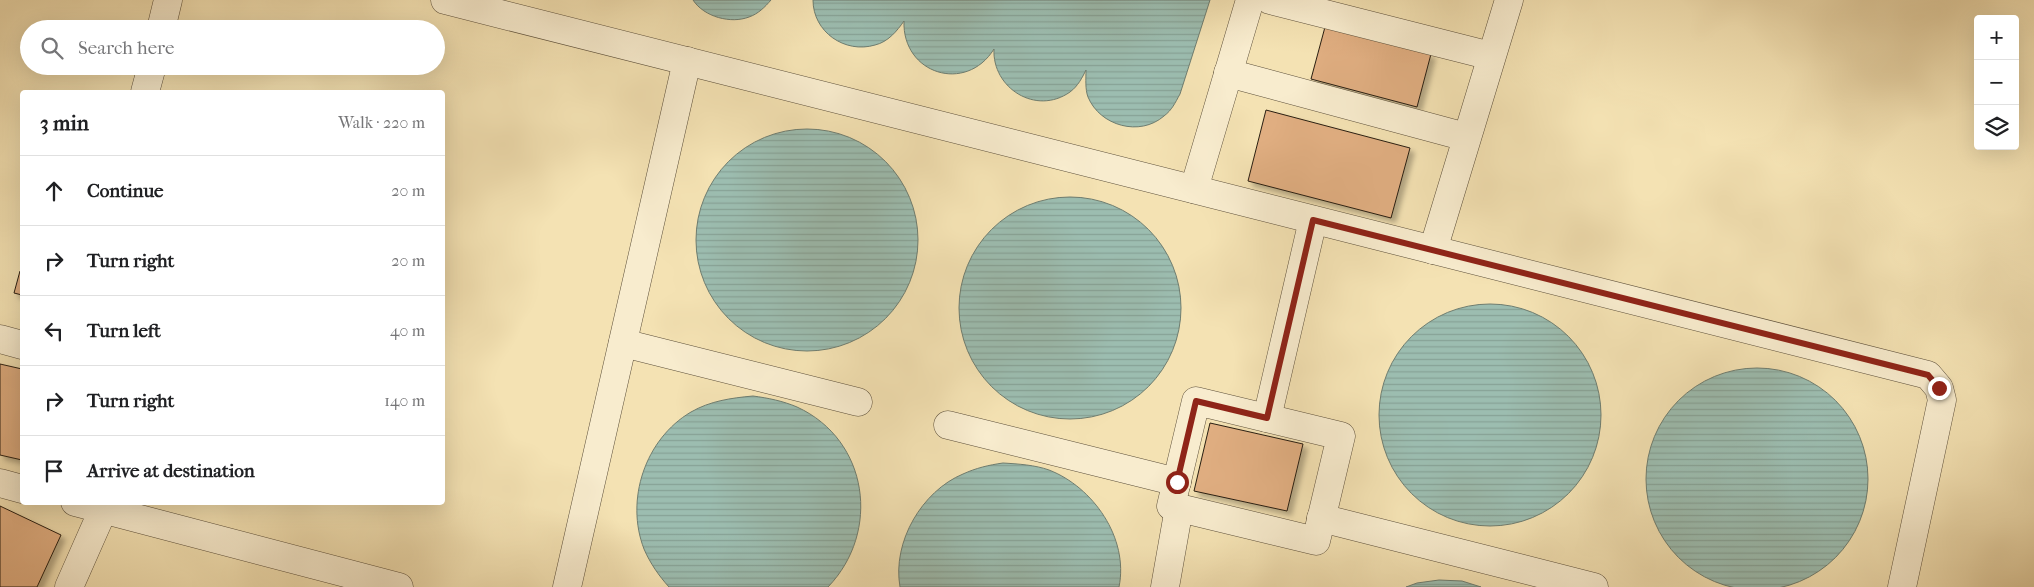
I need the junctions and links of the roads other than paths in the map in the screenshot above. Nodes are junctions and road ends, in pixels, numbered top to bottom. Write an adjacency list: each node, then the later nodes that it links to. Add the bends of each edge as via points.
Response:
1 (168, 0): 6 (lane)
2 (445, 0): 8 (lane)
3 (1250, 0): 9 (lane)
4 (1270, 0): 7 (lane)
5 (1508, 0): 7 (lane)
6 (163, 20)
7 (1490, 56): 12 (lane)
8 (687, 61): 13 (lane); 17 (lane)
9 (1228, 74): 12 (lane); 13 (lane)
10 (150, 75): 11 (lane)
11 (146, 90)
12 (1466, 138): 15 (lane)
13 (1194, 189): 14 (lane)
14 (1313, 220): 15 (lane); 20 (lane)
15 (1433, 250): 33 (lane, via 1928,375 1939,388 1942,400)
16 (0, 339): 18 (lane)
17 (622, 343): 19 (lane); 30 (lane)
18 (20, 344)
19 (858, 402)
20 (1267, 418): 24 (lane, via 1196,401); 27 (lane, via 1341,436)
21 (948, 425): 24 (lane)
22 (0, 483): 23 (lane)
23 (20, 488)
24 (1178, 495): 27 (lane, via 1316,541); 31 (lane)
25 (86, 505): 26 (lane)
26 (103, 510): 28 (lane); 29 (lane)
27 (1321, 518): 32 (lane)
28 (69, 587)
29 (399, 587)
30 (567, 587)
31 (1165, 587)
32 (1594, 587)
33 (1902, 587)

